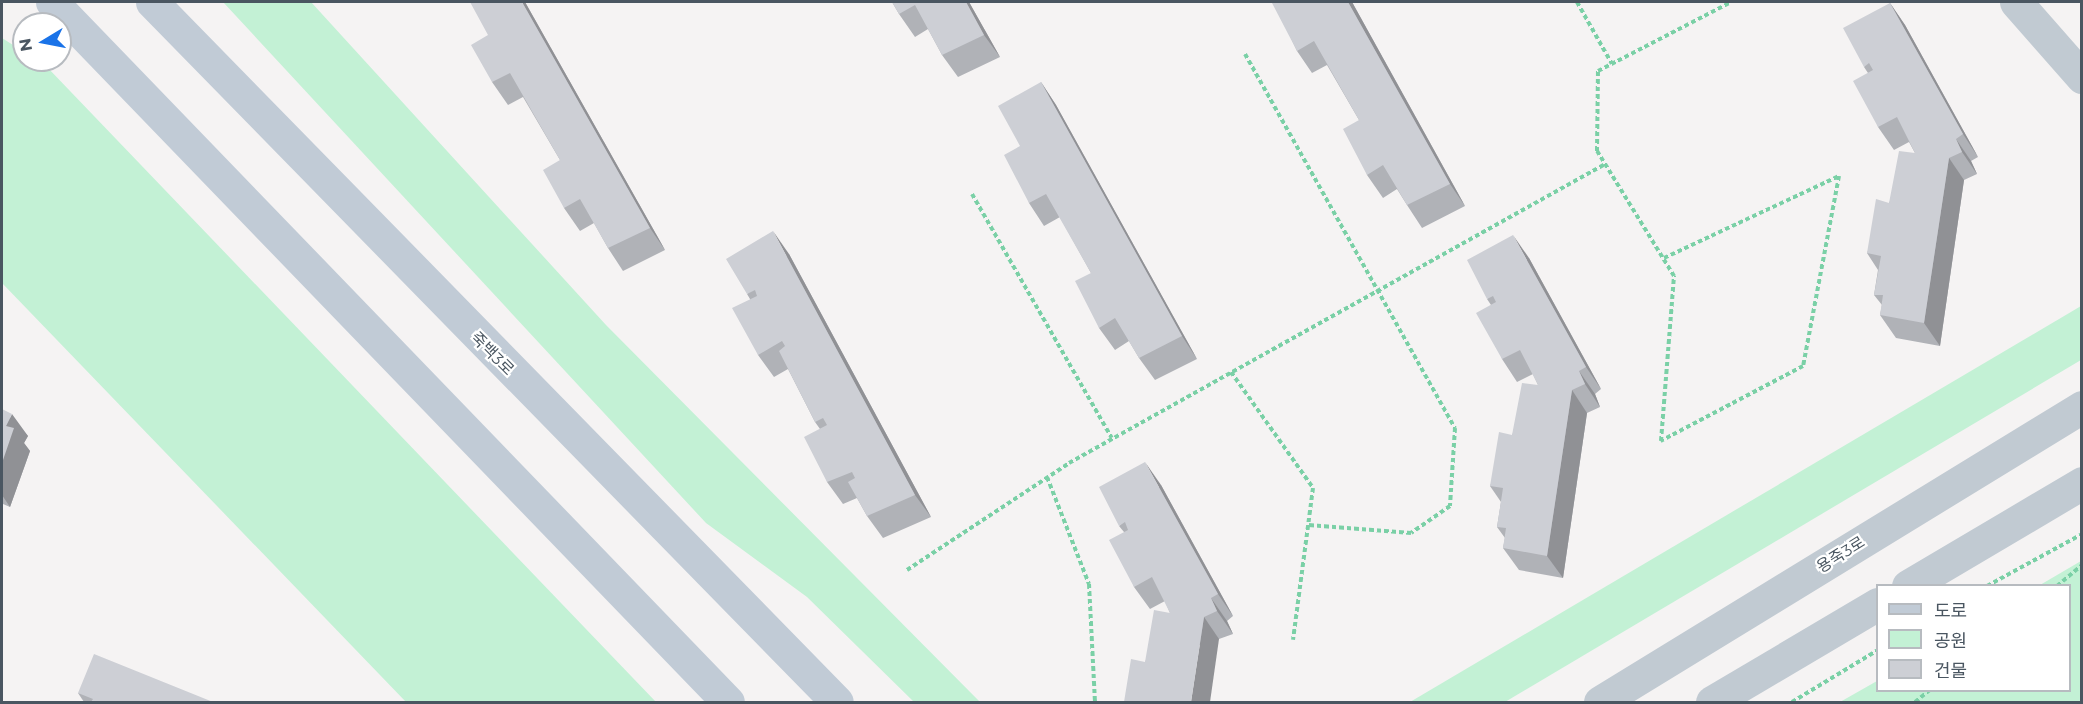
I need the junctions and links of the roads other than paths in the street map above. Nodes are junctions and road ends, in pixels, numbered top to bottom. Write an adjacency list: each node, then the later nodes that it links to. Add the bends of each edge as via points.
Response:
1 (52, 2): 9 (main road)
2 (152, 2): 10 (main road, 죽백3로)
3 (2016, 2): 4 (street)
4 (2082, 77)
5 (2082, 407): 11 (street, 용죽3로)
6 (2082, 483): 7 (street)
7 (1910, 584)
8 (1876, 605): 12 (street)
9 (728, 702)
10 (837, 702)
11 (1600, 702)
12 (1712, 702)

